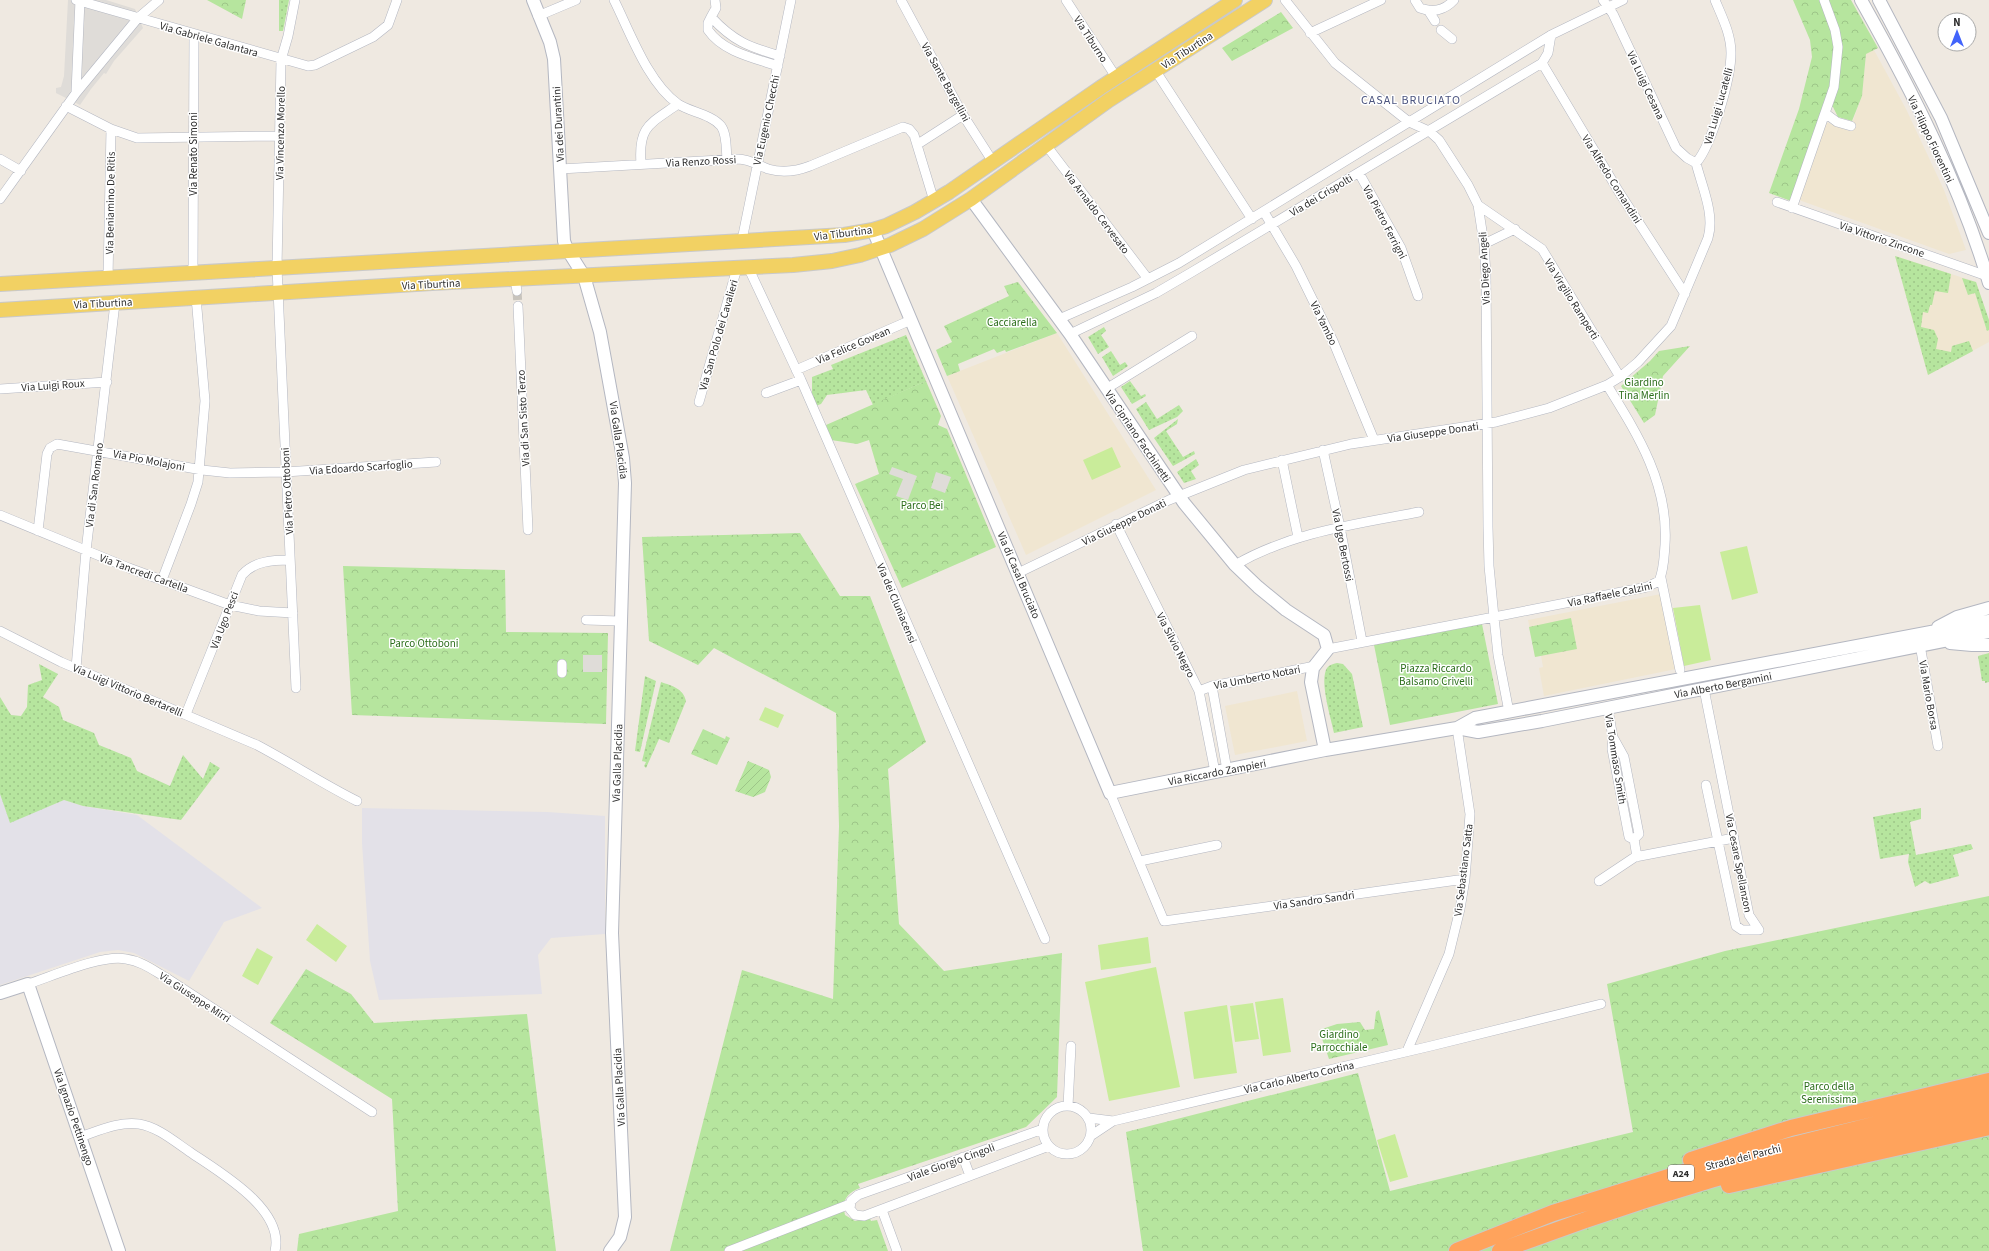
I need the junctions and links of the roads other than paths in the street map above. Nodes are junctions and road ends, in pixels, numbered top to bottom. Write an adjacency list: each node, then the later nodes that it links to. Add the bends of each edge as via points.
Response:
1 (78, 0): 27 (street, Via Gabriele Galantara); 41 (street)
2 (159, 0): 27 (street)
3 (294, 0): 35 (street, Via Vincenzo Morello, via 288,36)
4 (397, 0): 35 (street, Via Gabriele Galantara, via 388,25 373,37 312,66)
5 (533, 0): 25 (street, Via dei Durantini)
6 (576, 0): 25 (street)
7 (614, 0): 43 (street, via 644,61 663,89)
8 (715, 0): 26 (street, via 716,8)
9 (791, 0): 34 (street, Via Eugenio Checchi)
10 (901, 0): 46 (street, Via Sante Bargellini)
11 (1066, 0): 39 (street, Via Tiburno)
12 (1235, 0): 39 (main road, Via Tiburtina)
13 (1265, 0): 38 (main road, Via Tiburtina)
14 (1285, 0): 30 (street, Via Diego Angeli)
15 (1382, 0): 30 (street)
16 (1415, 0): 24 (street, via 1420,8)
17 (1454, 0): 24 (street, via 1444,8)
18 (1623, 0): 23 (street, Via dei Crispolti)
19 (1715, 0): 58 (street, Via Luigi Lucatelli, via 1726,28 1731,57 1729,73 1709,143)
20 (1824, 0): 45 (street, via 1838,47 1834,87)
21 (1861, 0): 88 (street, Via Filippo Fiorentini, via 1941,157)
22 (1879, 0): 77 (street, Via Filippo Fiorentini, via 1941,118)
23 (1606, 3): 32 (street, Via dei Crispolti); 58 (street, Via Luigi Cesana, via 1673,143 1681,154)
24 (1428, 10): 28 (street)
25 (538, 16): 61 (street, Via dei Durantini, via 554,59)
26 (711, 17): 34 (street, via 738,41); 37 (street, via 708,30 723,43 747,56)
27 (138, 18): 31 (street, Via Gabriele Galantara); 41 (street)
28 (1435, 21)
29 (1441, 30): 33 (street)
30 (1310, 33): 47 (street, Via Diego Angeli, via 1335,63)
31 (194, 35): 35 (street, Via Gabriele Galantara); 52 (street, Via Renato Simoni)
32 (1551, 35): 36 (street, via 1548,53); 47 (street, Via dei Crispolti)
33 (1452, 38)
34 (780, 56): 37 (street, Via Eugenio Checchi)
35 (280, 60): 51 (street, Via Vincenzo Morello)
36 (1542, 63): 50 (street, Via dei Crispolti); 91 (street, Via Alfredo Comandini, via 1619,192)
37 (778, 66): 60 (street, Via Eugenio Checchi)
38 (1155, 70): 42 (main road, Via Tiburtina); 72 (street)
39 (1116, 77): 40 (main road, Via Tiburtina)
40 (1100, 88): 42 (street); 57 (main road, Via Tiburtina)
41 (76, 93): 44 (street)
42 (1109, 100): 54 (main road, Via Tiburtina)
43 (678, 104): 56 (street, via 721,127 725,135); 59 (street, via 654,120 643,133 640,145)
44 (66, 106): 49 (street); 62 (street)
45 (1825, 113): 48 (street, via 1837,122); 69 (street)
46 (963, 115): 53 (street); 57 (street, Via Sante Bargellini)
47 (1410, 122): 50 (street, Via Diego Angeli); 71 (street, Via dei Crispolti)
48 (1851, 126)
49 (111, 129): 52 (street, via 137,138); 86 (street, Via Beniamino De Ritis)
50 (1429, 131): 63 (street, Via dei Crispolti); 68 (street, Via Diego Angeli, via 1436,136 1455,163)
51 (280, 136): 52 (street); 83 (street, Via Vincenzo Morello)
52 (194, 137): 84 (street, Via Renato Simoni)
53 (918, 144): 60 (street, Via Renzo Rossi, via 912,132 903,127 803,169 777,170); 66 (street)
54 (1046, 146): 65 (main road, Via Tiburtina); 87 (street, Via Arnaldo Cervesato)
55 (0, 159): 62 (street)
56 (727, 159): 59 (street, Via Renzo Rossi); 60 (street, Via Renzo Rossi, via 742,159)
57 (993, 162): 66 (main road, Via Tiburtina)
58 (1696, 163): 91 (street, Via Giuseppe Donati, via 1708,208 1710,229)
59 (641, 164): 61 (street, Via Renzo Rossi)
60 (757, 164): 78 (street, Via Eugenio Checchi)
61 (560, 169): 81 (street, Via dei Durantini, via 564,238)
62 (21, 171): 64 (street)
63 (1359, 172): 73 (street, Via dei Crispolti); 92 (street, Via Pietro Ferrigni, via 1401,248)
64 (0, 199)
65 (971, 199): 74 (main road, Via Tiburtina); 97 (street, Via Cipriano Facchinetti)
66 (934, 201): 70 (main road, Via Tiburtina)
67 (1777, 202): 69 (street, Via Vittorio Zincone)
68 (1478, 205): 75 (street, Via Virgilio Ramperti); 79 (street, Via Diego Angeli)
69 (1792, 208): 88 (street, Via Vittorio Zincone)
70 (915, 212): 74 (street); 76 (main road, Via Tiburtina)
71 (1264, 212): 72 (street, Via dei Crispolti); 73 (street, Via Yambo)
72 (1252, 219): 87 (street, Via dei Crispolti)
73 (1271, 225): 99 (street, Via dei Crispolti, via 1156,293); 111 (street, Via Yambo, via 1296,266 1333,341)
74 (923, 229): 80 (main road, Via Tiburtina)
75 (1515, 229): 79 (street); 102 (street, Via Virgilio Ramperti, via 1542,249)
76 (873, 230): 78 (main road, Via Tiburtina, via 844,235); 80 (street, Via di Casal Bruciato)
77 (1989, 233)
78 (742, 240): 81 (main road, Via Tiburtina)
79 (1484, 244): 110 (street, Via Diego Angeli)
80 (881, 248): 82 (main road, Via Tiburtina, via 832,261); 98 (street, Via di Casal Bruciato)
81 (568, 251): 83 (main road, Via Tiburtina); 85 (street)
82 (742, 267): 85 (main road, Via Tiburtina); 101 (street, Via dei Cluniacensi); 109 (street, Via San Polo dei Cavalieri)
83 (277, 268): 84 (main road, Via Tiburtina); 90 (street)
84 (193, 272): 86 (main road, Via Tiburtina)
85 (584, 276): 90 (main road, Via Tiburtina, via 516,285); 137 (street, Via Galla Placidia, via 607,365 624,466)
86 (108, 278): 89 (main road, Via Tiburtina)
87 (1148, 279): 97 (street, Via dei Crispolti)
88 (1988, 279)
89 (0, 284)
90 (278, 293): 93 (main road, Via Tiburtina); 117 (street, Via Pietro Ottoboni)
91 (1685, 294): 102 (street, Via Giuseppe Donati, via 1668,329 1646,354)
92 (1418, 296)
93 (196, 298): 94 (main road, Via Tiburtina); 116 (street, via 206,402)
94 (115, 303): 96 (main road, Via Tiburtina); 104 (street, Via di San Romano)
95 (518, 306): 124 (street, Via di San Sisto Terzo)
96 (0, 310)
97 (1059, 319): 99 (street, Via Cipriano Facchinetti)
98 (910, 320): 101 (street, Via Felice Govean); 129 (street, Via di Casal Bruciato)
99 (1070, 334): 107 (street, Via Cipriano Facchinetti)
100 (1192, 336): 107 (street)
101 (796, 370): 103 (street, Via dei Cluniacensi)
102 (1620, 377): 105 (street, Via Giuseppe Donati)
103 (801, 380): 108 (street); 173 (street, Via dei Cluniacensi)
104 (107, 382): 106 (street, Via Luigi Roux); 113 (street, Via di San Romano)
105 (1607, 385): 110 (street, Via Giuseppe Donati, via 1549,408); 130 (street, Via Raffaele Calzini, via 1644,447 1660,488 1666,525)
106 (0, 389)
107 (1106, 389): 118 (street, Via Cipriano Facchinetti)
108 (766, 393)
109 (699, 402)
110 (1487, 424): 111 (street, Via Giuseppe Donati); 135 (street, Via Diego Angeli, via 1489,566)
111 (1374, 440): 112 (street, Via Giuseppe Donati)
112 (1322, 450): 114 (street, Via Giuseppe Donati); 122 (street, Via Ugo Bertossi)
113 (99, 451): 116 (street, Via Pio Molajoni); 123 (street, Via Pio Molajoni, via 60,444 48,450); 126 (street, Via di San Romano)
114 (1282, 460): 118 (street, Via Giuseppe Donati, via 1244,470); 125 (street)
115 (436, 462): 117 (street, Via Edoardo Scarfoglio)
116 (198, 469): 117 (street, Via Pio Molajoni, via 234,473); 131 (street, via 194,497)
117 (285, 472): 127 (street, Via Pietro Ottoboni)
118 (1178, 496): 121 (street, Via Giuseppe Donati); 128 (street, Via Cipriano Facchinetti)
119 (1419, 512): 122 (street)
120 (0, 515): 123 (street, Via Tancredi Cartella)
121 (1116, 524): 129 (street, Via Giuseppe Donati); 154 (street, Via Silvio Negro)
122 (1340, 527): 125 (street); 142 (street, Via Ugo Bertossi)
123 (38, 530): 126 (street, Via Tancredi Cartella)
124 (528, 530)
125 (1298, 537): 128 (street, via 1259,552)
126 (86, 552): 131 (street, Via Tancredi Cartella); 148 (street, Via di San Romano)
127 (290, 560): 132 (street, Via Ugo Pesci, via 263,562 248,570 240,578); 134 (street, Via Pietro Ottoboni)
128 (1235, 565): 146 (street, Via Cipriano Facchinetti, via 1274,601 1323,633)
129 (1018, 573): 163 (street, Via di Casal Bruciato)
130 (1661, 578): 135 (street, Via Raffaele Calzini, via 1657,583 1647,587); 149 (street)
131 (162, 580): 132 (street, Via Tancredi Cartella)
132 (230, 604): 134 (street, Via Tancredi Cartella, via 259,611); 157 (street, Via Ugo Pesci)
133 (1989, 608): 140 (street, via 1957,617)
134 (293, 613): 152 (street, Via Pietro Ottoboni)
135 (1494, 617): 142 (street); 156 (street)
136 (586, 620): 137 (street)
137 (620, 621): 200 (street, Via Galla Placidia, via 612,933 625,1217 620,1237)
138 (1989, 621): 140 (street, Via Alberto Bergamini)
139 (0, 631): 148 (street, Via Luigi Vittorio Bertarelli)
140 (1928, 632): 150 (street, Via Alberto Bergamini)
141 (1989, 632): 143 (street, Via Alberto Bergamini)
142 (1362, 641): 146 (street)
143 (1940, 641): 144 (street, Via Alberto Bergamini); 145 (street)
144 (1920, 645): 153 (street, Via Alberto Bergamini); 159 (street, Via Mario Borsa)
145 (1989, 645)
146 (1328, 649): 147 (street)
147 (1315, 666): 151 (street, Via Umberto Notari); 160 (street, via 1311,674 1311,688)
148 (76, 668): 157 (street, Via Luigi Vittorio Bertarelli)
149 (1680, 670)
150 (1702, 675): 153 (street, Via Cesare Spellanzon); 156 (street, Via Alberto Bergamini)
151 (1212, 686): 154 (street, Via Umberto Notari); 161 (street)
152 (296, 688)
153 (1704, 689): 155 (street, Via Alberto Bergamini); 165 (street, Via Cesare Spellanzon)
154 (1199, 691): 161 (street, Via Silvio Negro)
155 (1608, 708): 158 (street, Via Alberto Bergamini, via 1478,732); 168 (street, Via Tommaso Smith, via 1613,738 1612,750 1629,837 1634,839)
156 (1509, 712): 158 (street, via 1475,718)
157 (186, 714): 164 (street, Via Luigi Vittorio Bertarelli, via 257,745)
158 (1457, 728): 160 (street); 170 (street, Via Sebastiano Satta, via 1470,814)
159 (1938, 746)
160 (1324, 750): 161 (street, Via Riccardo Zampieri)
161 (1221, 771): 163 (street, Via Riccardo Zampieri)
162 (1706, 785): 166 (street, Via Cesare Spellanzon)
163 (1110, 793): 169 (street, Via di Casal Bruciato)
164 (357, 801)
165 (1734, 838): 166 (street); 166 (street, Via Cesare Spellanzon, via 1749,915 1759,930 1742,930 1736,926)
166 (1718, 841): 168 (street)
167 (1217, 845): 169 (street)
168 (1637, 857): 171 (street, via 1628,860)
169 (1140, 861): 172 (street, Via di Casal Bruciato)
170 (1465, 879): 172 (street, Via Sandro Sandri); 178 (street, Via Sebastiano Satta, via 1449,954)
171 (1599, 881)
172 (1164, 922)
173 (1045, 940)
174 (28, 984): 175 (street, Via Giuseppe Mirri); 183 (street, Via Giuseppe Mirri, via 106,959 125,958 138,962); 190 (street, Via Ignazio Pettinengo)
175 (0, 993)
176 (1601, 1004): 178 (street, Via Carlo Alberto Cortina)
177 (1071, 1046): 181 (street)
178 (1407, 1051): 185 (street, Via Carlo Alberto Cortina)
179 (1989, 1081): 197 (highway, via 1791,1128 1614,1186)
180 (1989, 1096): 186 (highway, Strada dei Parchi / A24)
181 (1068, 1106): 184 (street, Via Carlo Alberto Cortina, via 1080,1110); 188 (street, via 1054,1110 1048,1115)
182 (1989, 1111): 186 (highway, Strada dei Parchi / A24)
183 (372, 1112)
184 (1088, 1118): 185 (street, Via Carlo Alberto Cortina); 189 (street)
185 (1113, 1121): 189 (street, Via Carlo Alberto Cortina)
186 (1914, 1121): 195 (highway, Strada dei Parchi / A24, via 1707,1181); 197 (highway, Strada dei Parchi / A24, via 1685,1172)
187 (1989, 1127): 195 (highway)
188 (1043, 1129): 191 (street, via 1045,1141); 192 (street, Viale Giorgio Cingoli)
189 (1092, 1135): 191 (street, Via Carlo Alberto Cortina, via 1086,1146 1075,1154 1061,1154)
190 (80, 1137): 198 (street, Via Ignazio Pettinengo); 199 (street, via 128,1123 141,1124 159,1132 230,1179 252,1197 276,1232)
191 (1049, 1146): 193 (street)
192 (963, 1158): 193 (street); 194 (street, Viale Giorgio Cingoli, via 858,1195)
193 (970, 1176): 196 (street)
194 (850, 1204): 196 (street, via 852,1213 858,1216); 201 (street)
195 (1624, 1208): 204 (highway, Strada dei Parchi / A24)
196 (882, 1210): 202 (street)
197 (1553, 1213): 203 (highway, Strada dei Parchi / A24)
198 (119, 1251)
199 (275, 1251)
200 (610, 1251)
201 (729, 1251)
202 (897, 1251)
203 (1457, 1251)
204 (1500, 1251)

